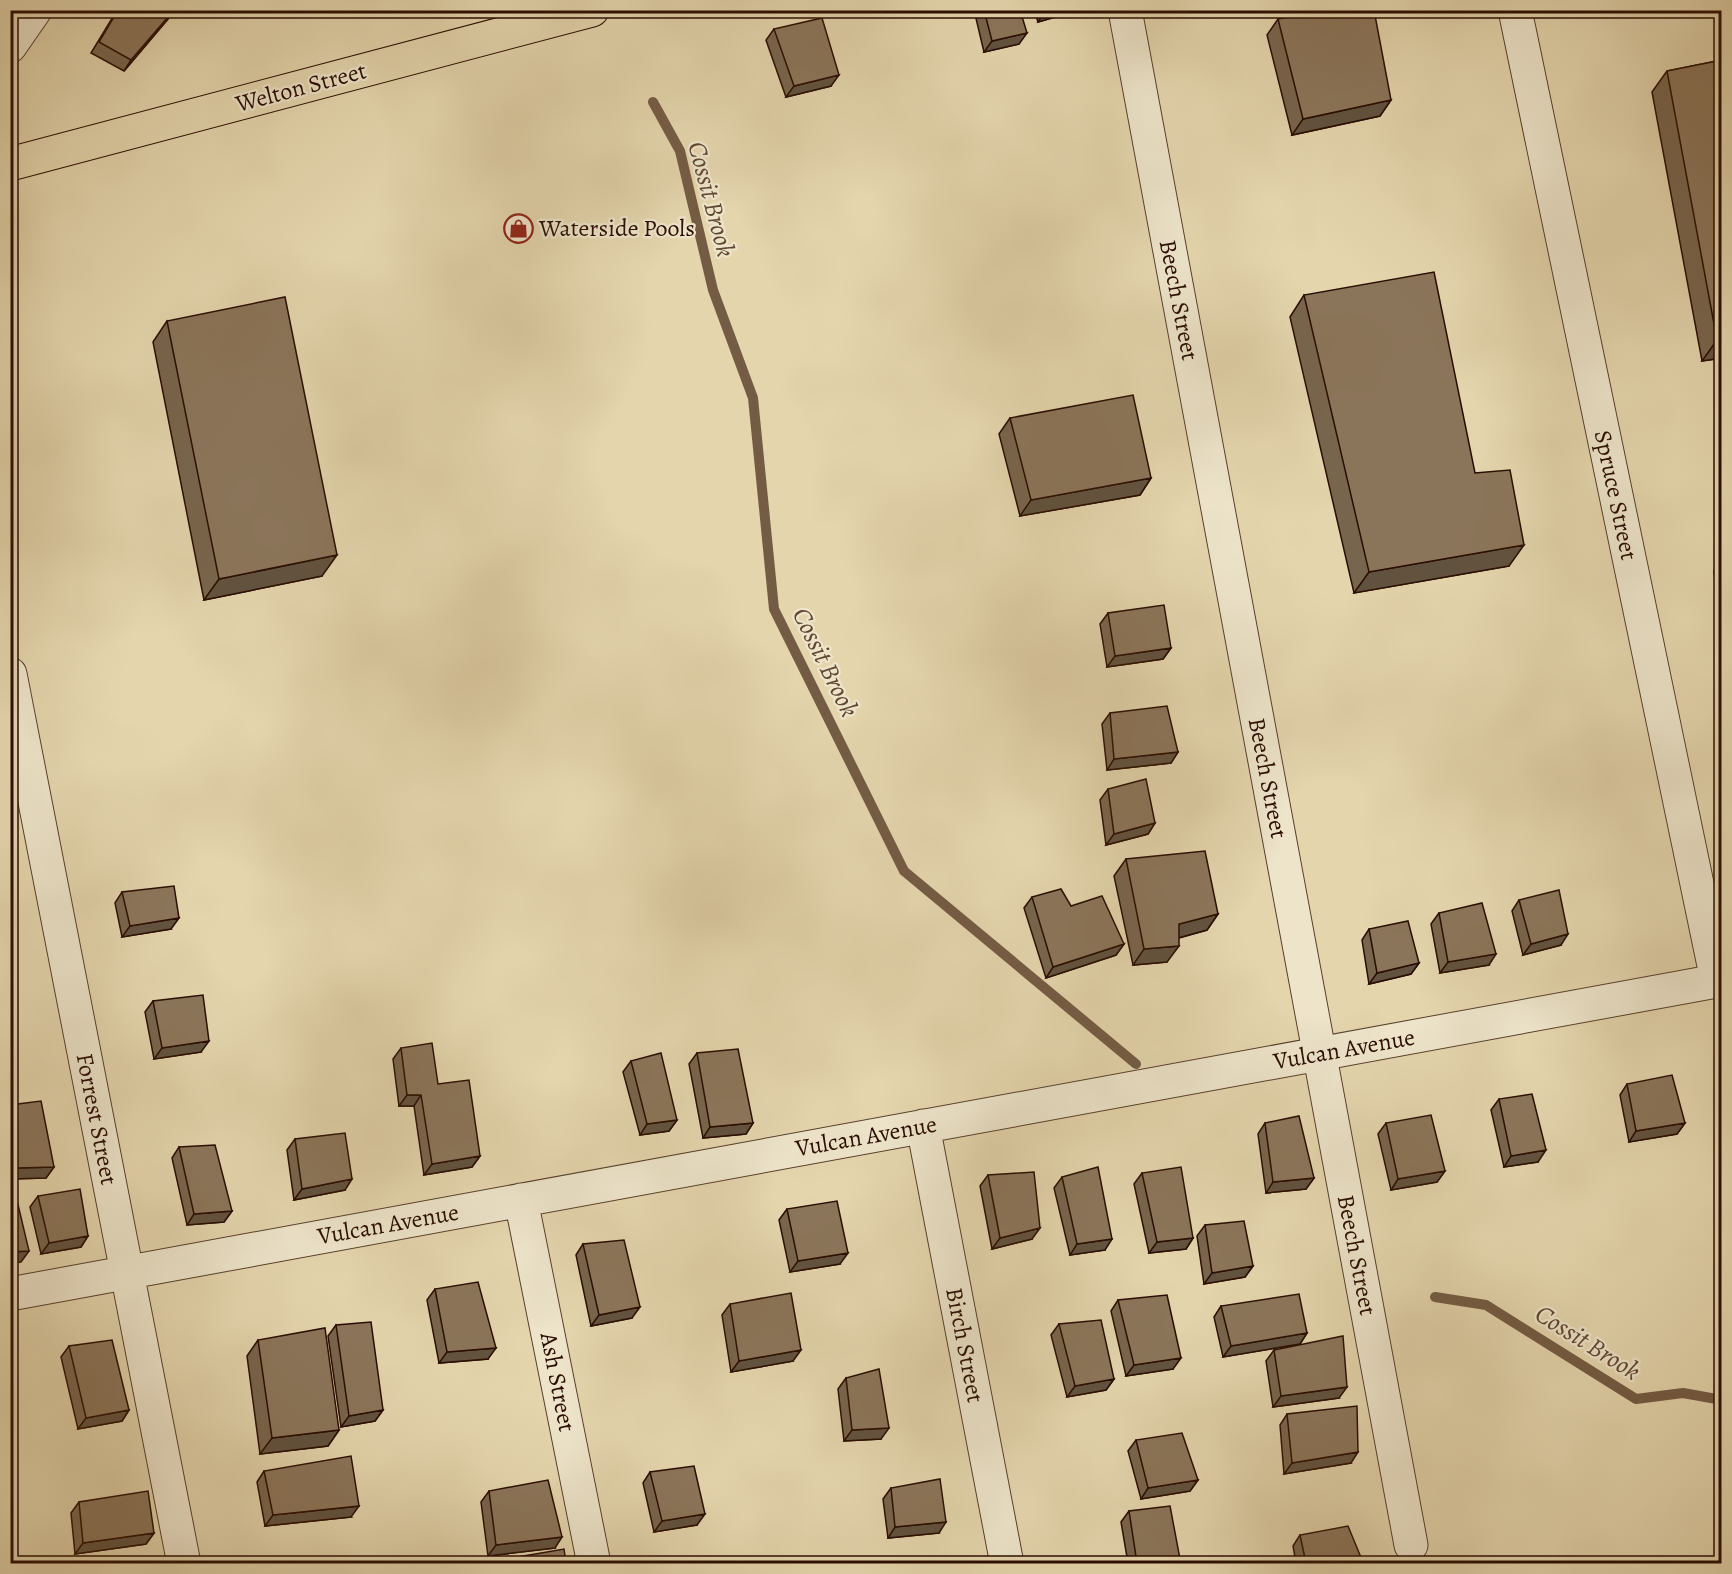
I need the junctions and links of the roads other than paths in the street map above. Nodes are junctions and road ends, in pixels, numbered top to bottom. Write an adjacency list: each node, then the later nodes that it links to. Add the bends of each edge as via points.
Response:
1 (1125, 10): 9 (street, Beech Street)
2 (1515, 10): 8 (street, Spruce Street)
3 (31, 12): 5 (street)
4 (573, 13): 6 (main road, Welton Street)
5 (10, 46)
6 (10, 164)
7 (10, 674): 12 (street, Forrest Street)
8 (1719, 980): 9 (street, Vulcan Avenue)
9 (1320, 1053): 10 (street, Vulcan Avenue); 14 (street, Beech Street)
10 (923, 1126): 11 (street, Vulcan Avenue); 17 (street, Birch Street)
11 (521, 1200): 12 (street, Vulcan Avenue); 16 (street, Ash Street)
12 (127, 1271): 13 (street, Vulcan Avenue); 15 (street, Forrest Street)
13 (10, 1294)
14 (1411, 1545)
15 (184, 1563)
16 (594, 1563)
17 (1007, 1563)

